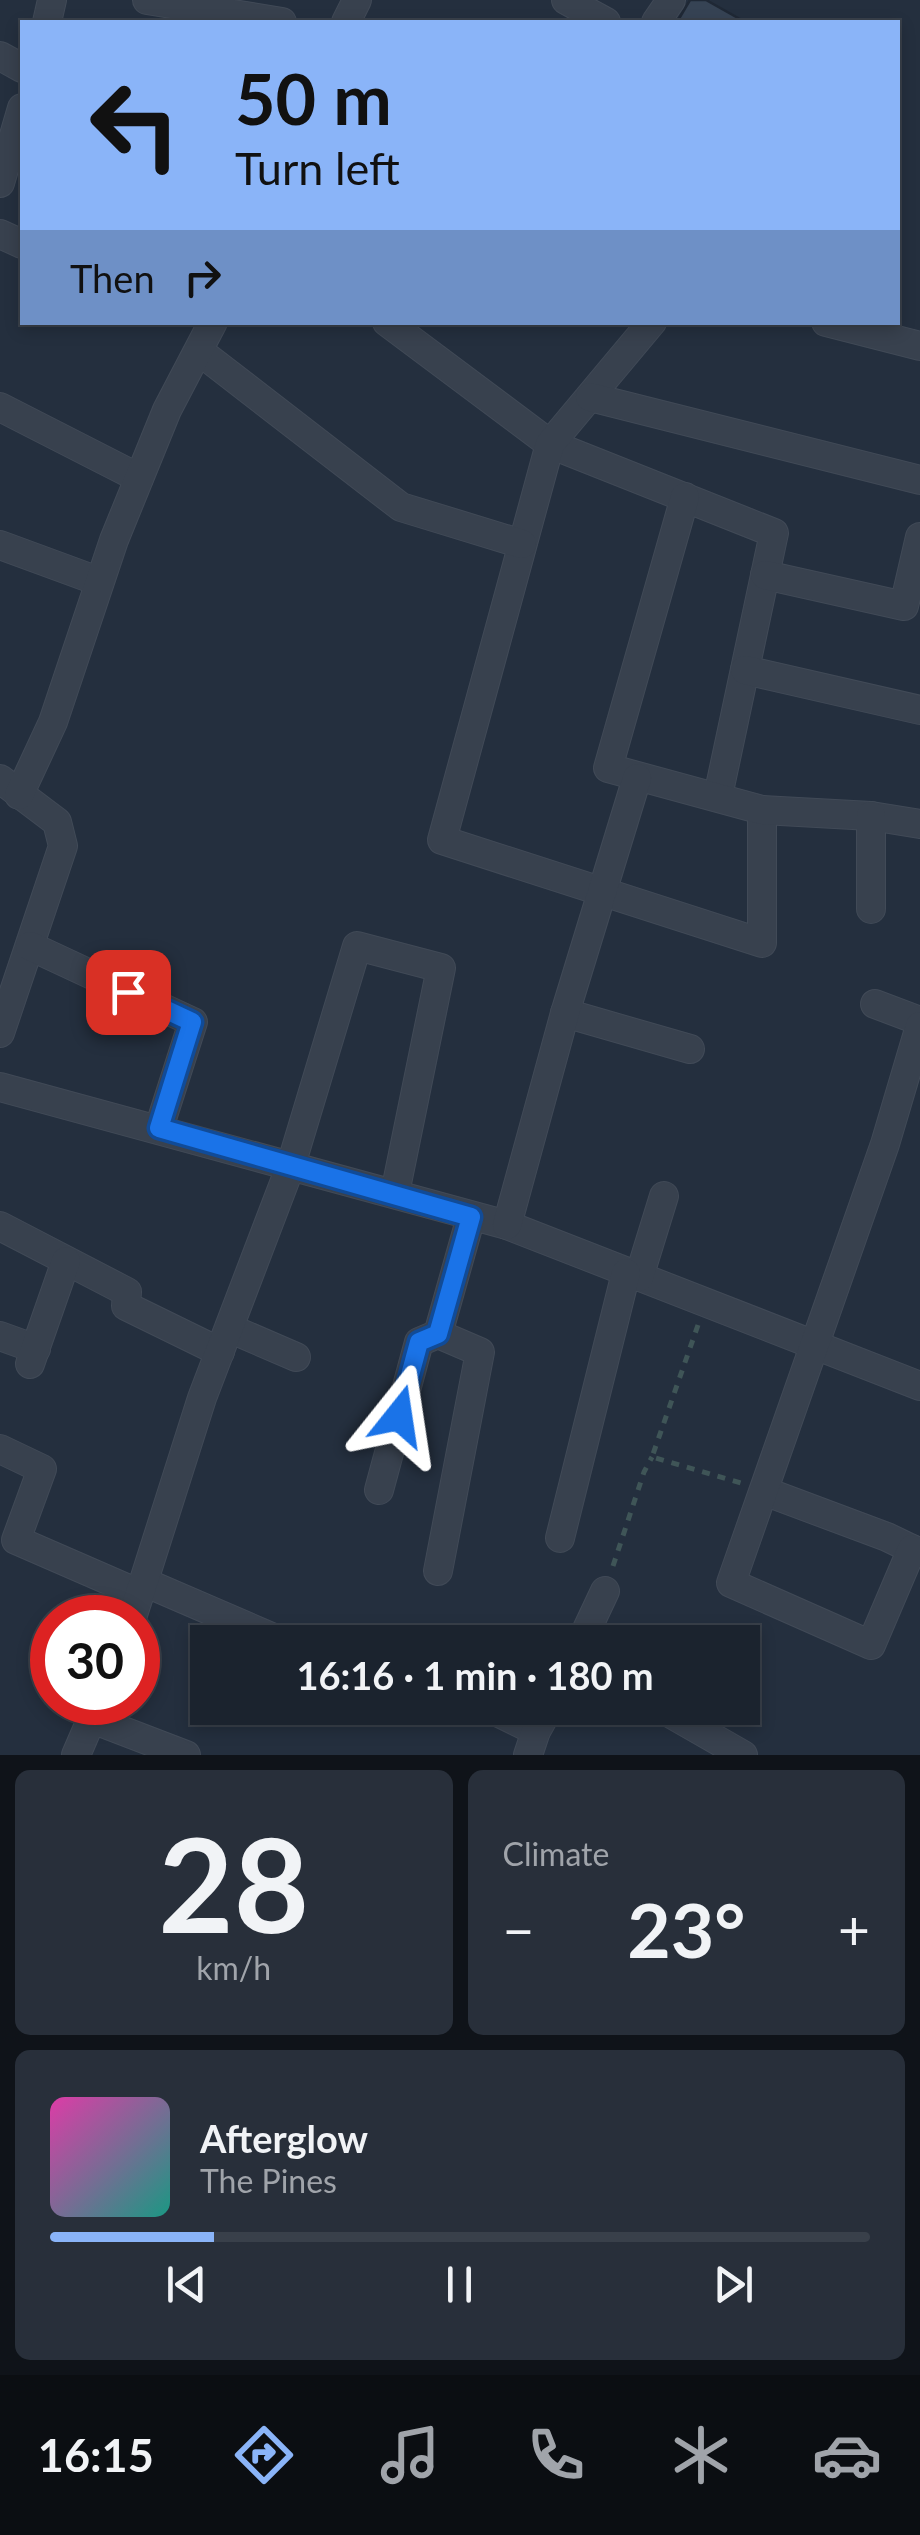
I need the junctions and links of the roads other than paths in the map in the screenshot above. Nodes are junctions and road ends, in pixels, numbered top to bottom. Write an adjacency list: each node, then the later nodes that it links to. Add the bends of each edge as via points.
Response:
1 (147, 0): 3 (street)
2 (567, 0): 4 (street)
3 (270, 20)
4 (602, 20)
5 (20, 117): 6 (street)
6 (3, 164)
7 (392, 325): 14 (street)
8 (650, 325): 12 (street)
9 (838, 325): 11 (street)
10 (203, 331): 15 (street); 19 (street, via 401,507)
11 (920, 346)
12 (590, 397): 14 (street); 16 (street)
13 (0, 406): 15 (street)
14 (550, 444): 17 (street); 19 (street)
15 (140, 478): 22 (street)
16 (920, 480)
17 (685, 497): 21 (street, via 774,533); 25 (street, via 608,768)
18 (920, 537): 21 (street, via 904,606)
19 (522, 544): 31 (street, via 442,840)
20 (0, 545): 22 (street)
21 (765, 575): 23 (street)
22 (98, 580): 26 (street, via 53,722)
23 (745, 670): 24 (street); 27 (street)
24 (920, 710)
25 (637, 778): 27 (street); 31 (street)
26 (10, 787): 33 (street, via 56,822 64,846)
27 (718, 796): 28 (street)
28 (762, 810): 29 (street); 31 (street, via 762,943)
29 (871, 816): 30 (street); 32 (street)
30 (920, 824)
31 (602, 893): 35 (street)
32 (871, 909)
33 (30, 946): 37 (street); 40 (street, via 192,1022)
34 (874, 1004): 36 (street)
35 (565, 1013): 38 (street); 45 (street)
36 (920, 1023): 52 (street, via 886,1144)
37 (0, 1033)
38 (690, 1049)
39 (0, 1087): 40 (street)
40 (159, 1128): 41 (street)
41 (291, 1166): 42 (street); 42 (street, via 358,946 441,968); 51 (street)
42 (395, 1194): 44 (street)
43 (664, 1196): 48 (street)
44 (471, 1217): 45 (street); 49 (street)
45 (507, 1225): 48 (street)
46 (0, 1226): 47 (street)
47 (66, 1261): 50 (street, via 33,1356); 51 (street, via 127,1292 126,1306)
48 (632, 1275): 52 (street); 58 (street)
49 (438, 1334): 56 (street, via 419,1342); 60 (street, via 480,1352)
50 (0, 1336)
51 (226, 1340): 53 (street); 63 (street)
52 (814, 1344): 54 (street); 57 (street)
53 (296, 1357)
54 (920, 1386)
55 (0, 1449): 62 (street, via 42,1469 16,1540)
56 (379, 1490)
57 (764, 1491): 59 (street); 59 (street, via 731,1583 871,1645)
58 (560, 1538)
59 (916, 1551)
60 (438, 1571)
61 (605, 1591): 66 (street)
62 (132, 1595)
63 (139, 1595)
64 (160, 1605): 65 (street)
65 (227, 1625)
66 (590, 1625)
67 (89, 1725): 70 (street)
68 (124, 1725): 71 (street)
69 (691, 1725): 72 (street)
70 (76, 1755)
71 (186, 1755)
72 (744, 1755)

